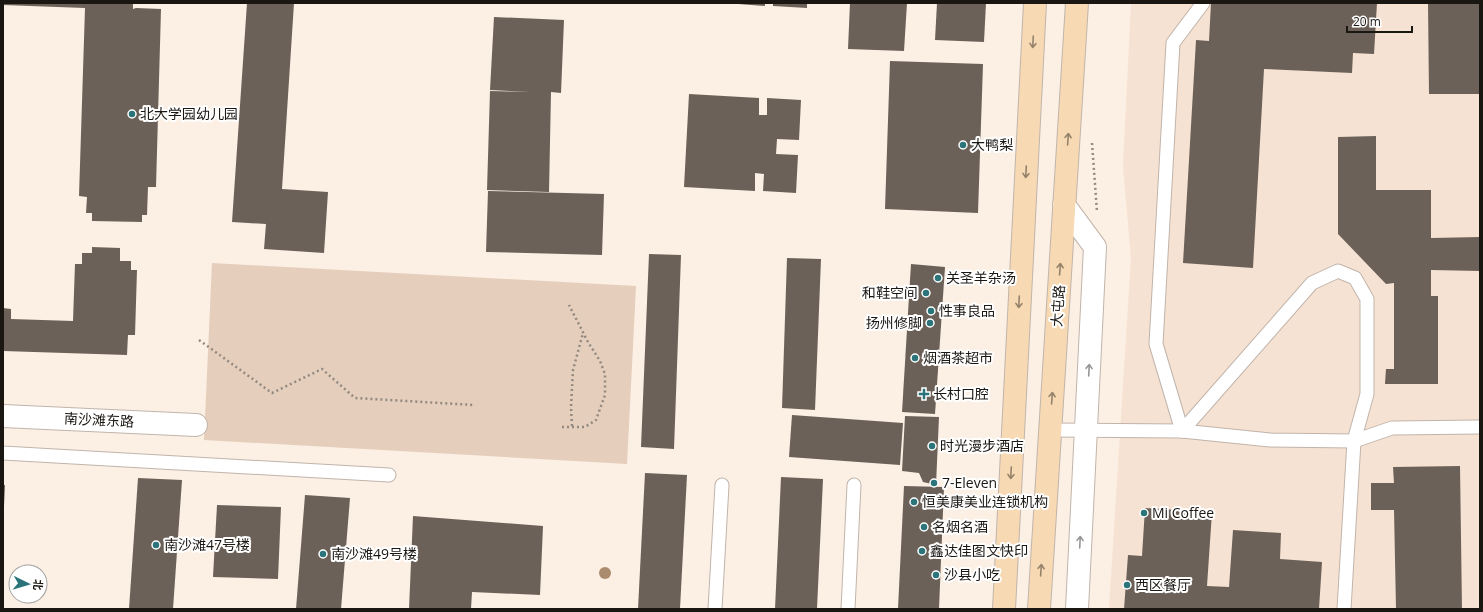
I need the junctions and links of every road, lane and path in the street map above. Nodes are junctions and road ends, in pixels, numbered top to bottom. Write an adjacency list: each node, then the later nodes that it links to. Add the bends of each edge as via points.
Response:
1 (1035, 3): 26 (main road, one-way to 26)
2 (1077, 3): 5 (main road, 大屯路, one-way to 2)
3 (1203, 3): 18 (lane, via 1173,43 1156,344)
4 (1093, 136): 6 (path, via 1100,240)
5 (1064, 205): 6 (street); 16 (main road, 大屯路, one-way to 5)
6 (1095, 247): 17 (street, one-way to 6)
7 (569, 305): 8 (path)
8 (583, 332): 13 (path, via 573,370); 13 (path, via 600,360 605,374 605,395 596,420 585,426)
9 (199, 340): 10 (path, via 272,393 322,369 355,398)
10 (474, 405)
11 (3, 416): 12 (street, 南沙滩东路)
12 (196, 425)
13 (572, 426): 14 (path)
14 (562, 427)
15 (1480, 427): 19 (lane, via 1392,428)
16 (1050, 430): 17 (lane); 27 (main road, 大屯路, one-way to 16)
17 (1086, 431): 18 (lane); 28 (street, one-way to 17)
18 (1182, 431): 19 (lane, via 1270,440); 19 (lane, via 1312,283 1338,271 1355,278 1367,299 1367,394)
19 (1354, 441): 29 (lane)
20 (3, 453): 21 (lane)
21 (389, 475)
22 (722, 485): 24 (lane)
23 (854, 485): 25 (lane)
24 (715, 609)
25 (848, 609)
26 (1004, 609)
27 (1039, 609)
28 (1077, 609)
29 (1344, 609)

